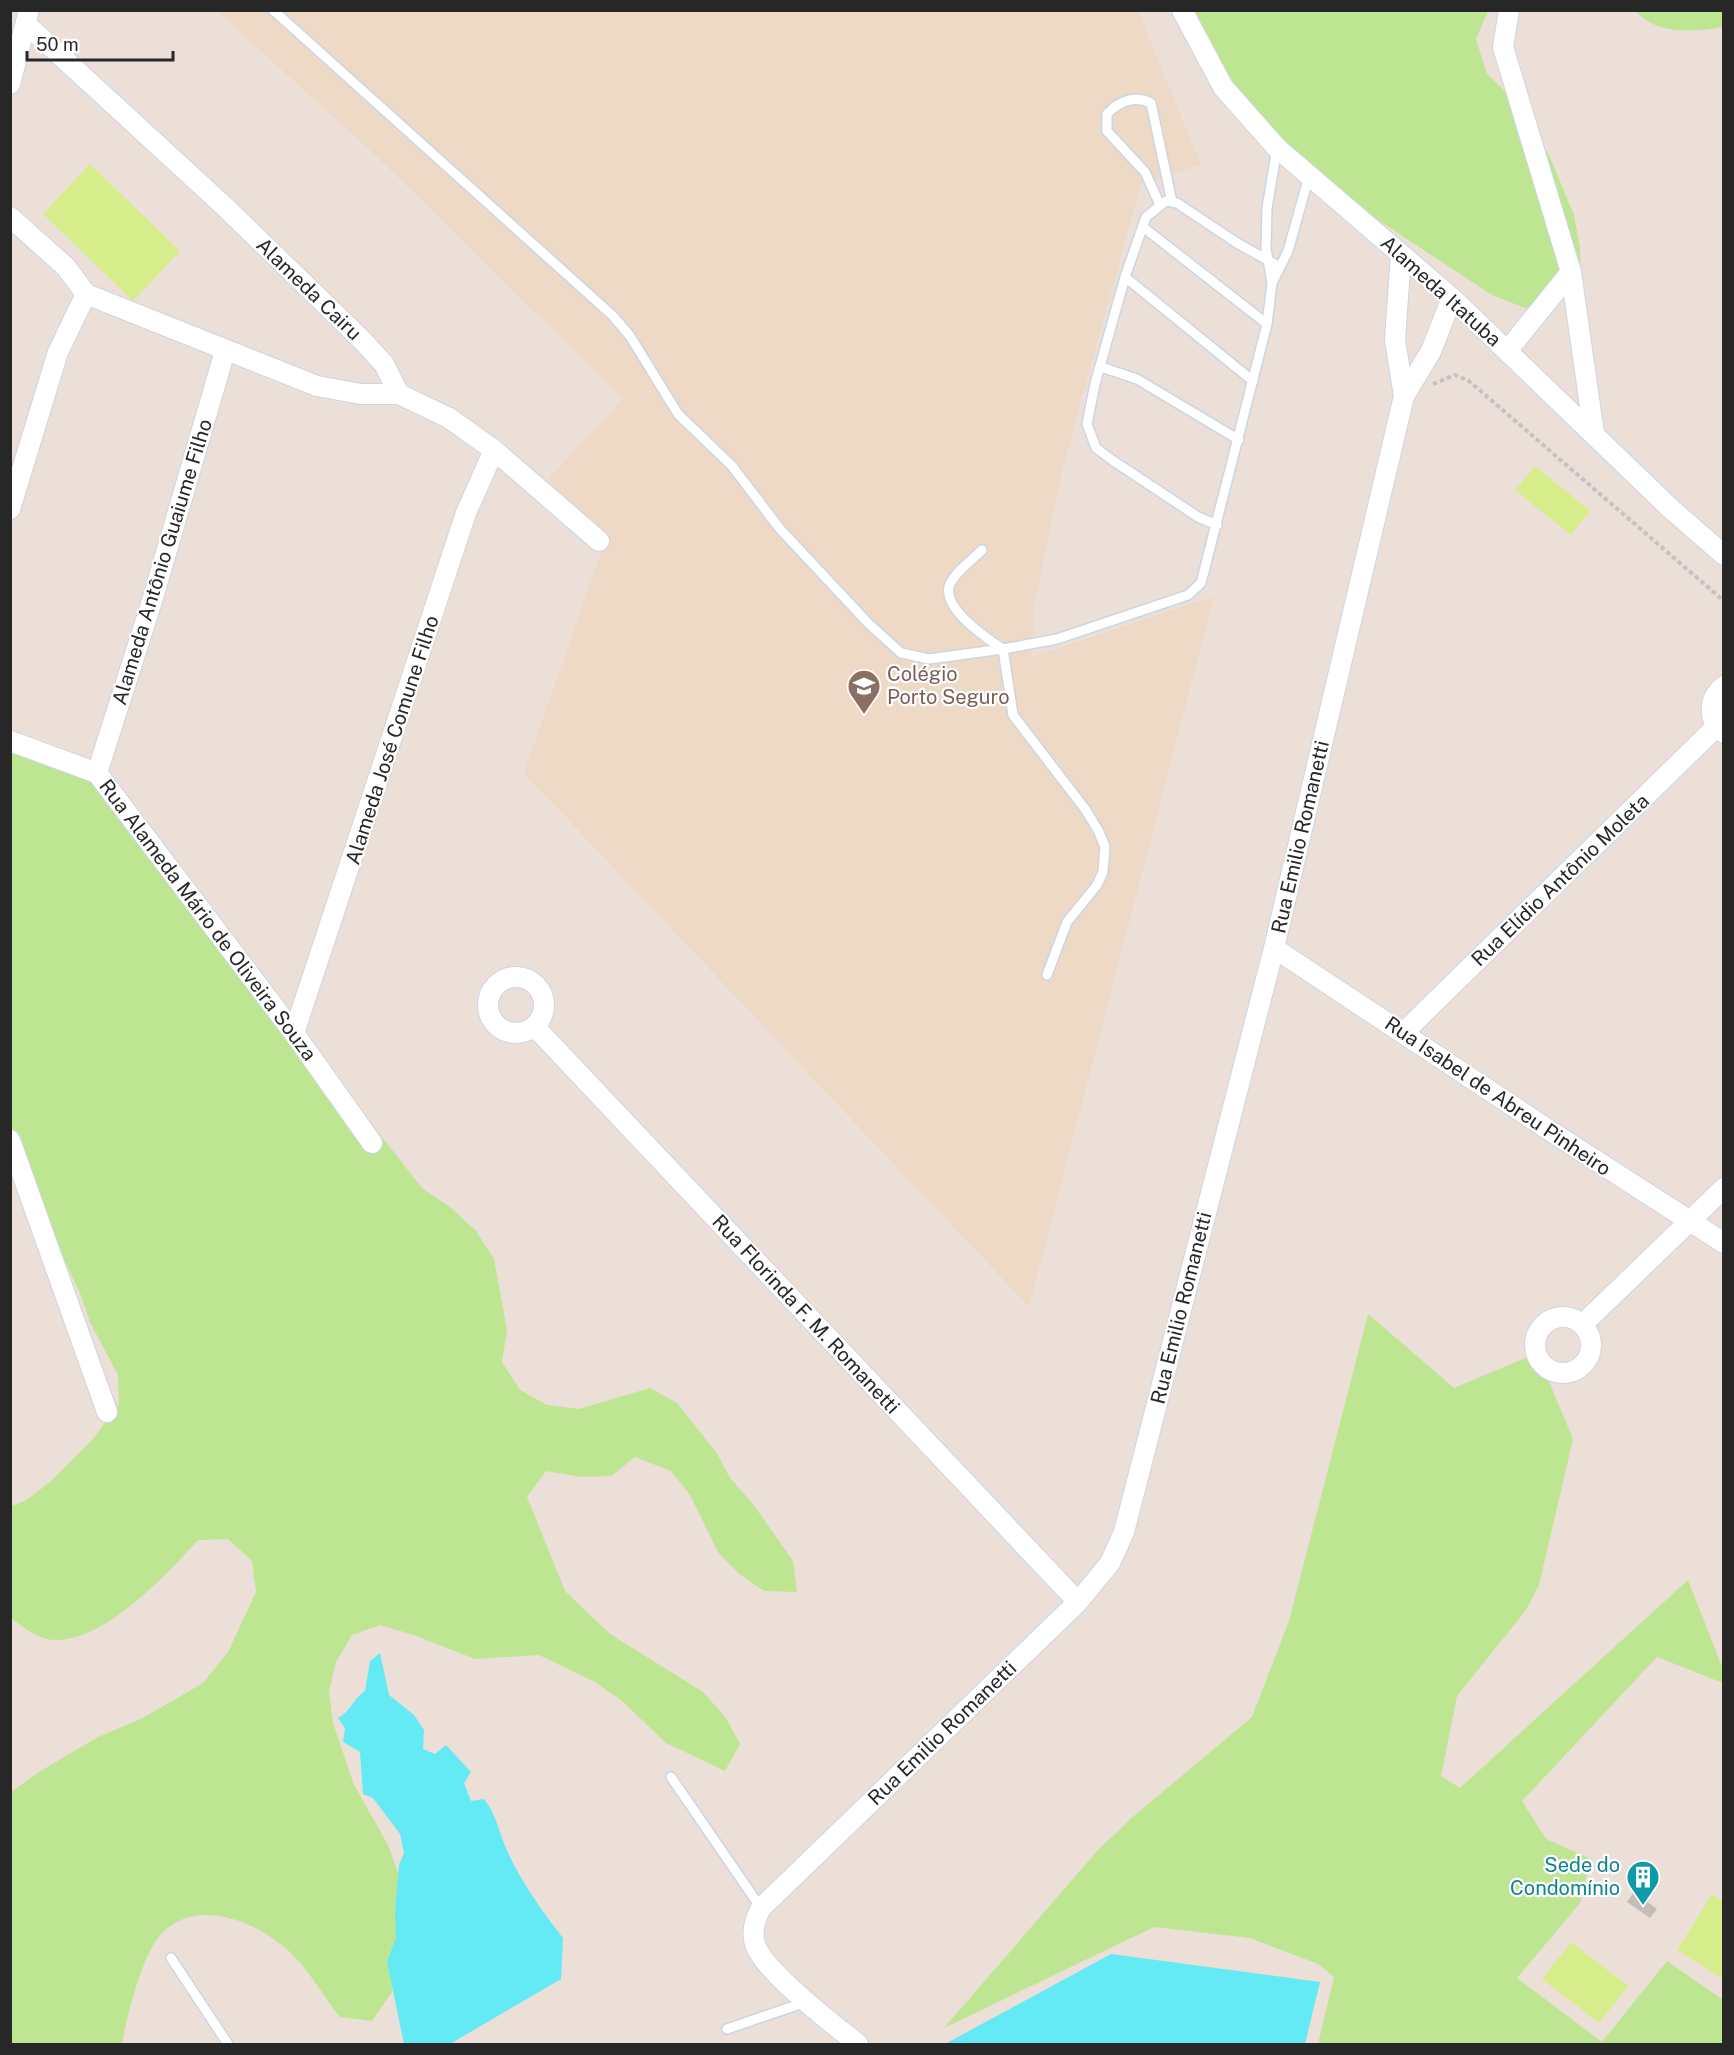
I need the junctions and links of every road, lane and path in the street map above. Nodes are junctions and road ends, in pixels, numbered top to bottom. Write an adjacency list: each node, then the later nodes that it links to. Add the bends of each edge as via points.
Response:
1 (273, 10): 37 (lane, via 613,316 630,336 678,414 732,466 788,538 901,653 929,659)
2 (1182, 10): 6 (street, Alameda Itatuba, via 1223,87)
3 (1509, 10): 15 (street, via 1503,47)
4 (27, 17): 5 (street); 25 (street, Alameda Cairu, via 363,340 384,364)
5 (10, 84)
6 (1277, 148): 7 (street, Alameda Itatuba); 13 (lane, via 1267,208)
7 (1309, 176): 12 (street, Alameda Itatuba); 14 (lane)
8 (1172, 202): 9 (lane); 9 (lane, via 1151,103 1142,99 1118,103 1107,114 1107,130 1145,172); 13 (lane)
9 (1160, 205): 11 (lane, via 1146,217)
10 (10, 217): 18 (street, via 66,267)
11 (1143, 227): 16 (lane); 20 (lane)
12 (1401, 254): 19 (street, Alameda Itatuba); 26 (street, Rua Emilio Romanetti, via 1395,340)
13 (1268, 260): 14 (lane); 17 (lane)
14 (1280, 267): 17 (lane)
15 (1571, 272): 21 (street); 27 (street)
16 (1125, 278): 23 (lane); 24 (lane)
17 (1272, 283): 20 (lane)
18 (86, 294): 22 (street); 29 (street)
19 (1452, 298): 21 (street, Alameda Itatuba); 26 (street, Rua Emilio Romanetti, via 1431,351)
20 (1267, 324): 24 (lane)
21 (1508, 350): 27 (street, Alameda Itatuba)
22 (225, 351): 25 (street, via 317,386 362,394); 41 (street, Alameda Antônio Guaiume Filho)
23 (1101, 367): 28 (lane, via 1137,379); 32 (lane, via 1087,424 1096,447 1198,517)
24 (1253, 381): 28 (lane)
25 (399, 394): 30 (street, via 448,418)
26 (1404, 396): 36 (path, via 1455,375 1469,381); 42 (street, Rua Emilio Romanetti)
27 (1594, 434): 35 (street, Alameda Itatuba)
28 (1239, 440): 32 (lane)
29 (19, 448): 31 (street)
30 (494, 450): 33 (street); 45 (street, Alameda José Comune Filho, via 466,513)
31 (10, 509)
32 (1217, 525): 37 (lane, via 1204,577 1188,595 1057,639)
33 (599, 541)
34 (982, 550): 37 (lane, via 951,583 949,597 981,635)
35 (1724, 555)
36 (1724, 601)
37 (1003, 649): 43 (lane, via 1013,716 1085,808 1105,848 1103,872 1067,922)
38 (1724, 686): 39 (street, Rua Elídio Antônio Moleta, via 1717,692 1711,709)
39 (1720, 730): 46 (street, Rua Elídio Antônio Moleta)
40 (10, 741): 41 (street, Rua Alameda Mário de Oliveira Souza)
41 (97, 773): 45 (street, Rua Alameda Mário de Oliveira Souza)
42 (1274, 948): 46 (street, Rua Isabel de Abreu Pinheiro); 54 (street, Rua Emilio Romanetti, via 1124,1532 1110,1563)
43 (1047, 975)
44 (535, 1027): 54 (street, Rua Florinda F. M. Romanetti)
45 (294, 1033): 48 (street, Rua Alameda Mário de Oliveira Souza)
46 (1403, 1033): 50 (street, Rua Isabel de Abreu Pinheiro)
47 (10, 1140): 53 (street)
48 (372, 1143)
49 (1724, 1188): 50 (street)
50 (1687, 1221): 51 (street, Rua Isabel de Abreu Pinheiro); 52 (street)
51 (1724, 1242)
52 (1583, 1324)
53 (107, 1412)
54 (1078, 1602): 56 (street, Rua Emilio Romanetti)
55 (671, 1777): 56 (lane)
56 (761, 1908): 58 (street, via 755,1919 754,1943 760,1956)
57 (171, 1958): 60 (lane)
58 (806, 2002): 59 (lane); 61 (street)
59 (727, 2029)
60 (228, 2044)
61 (858, 2044)

